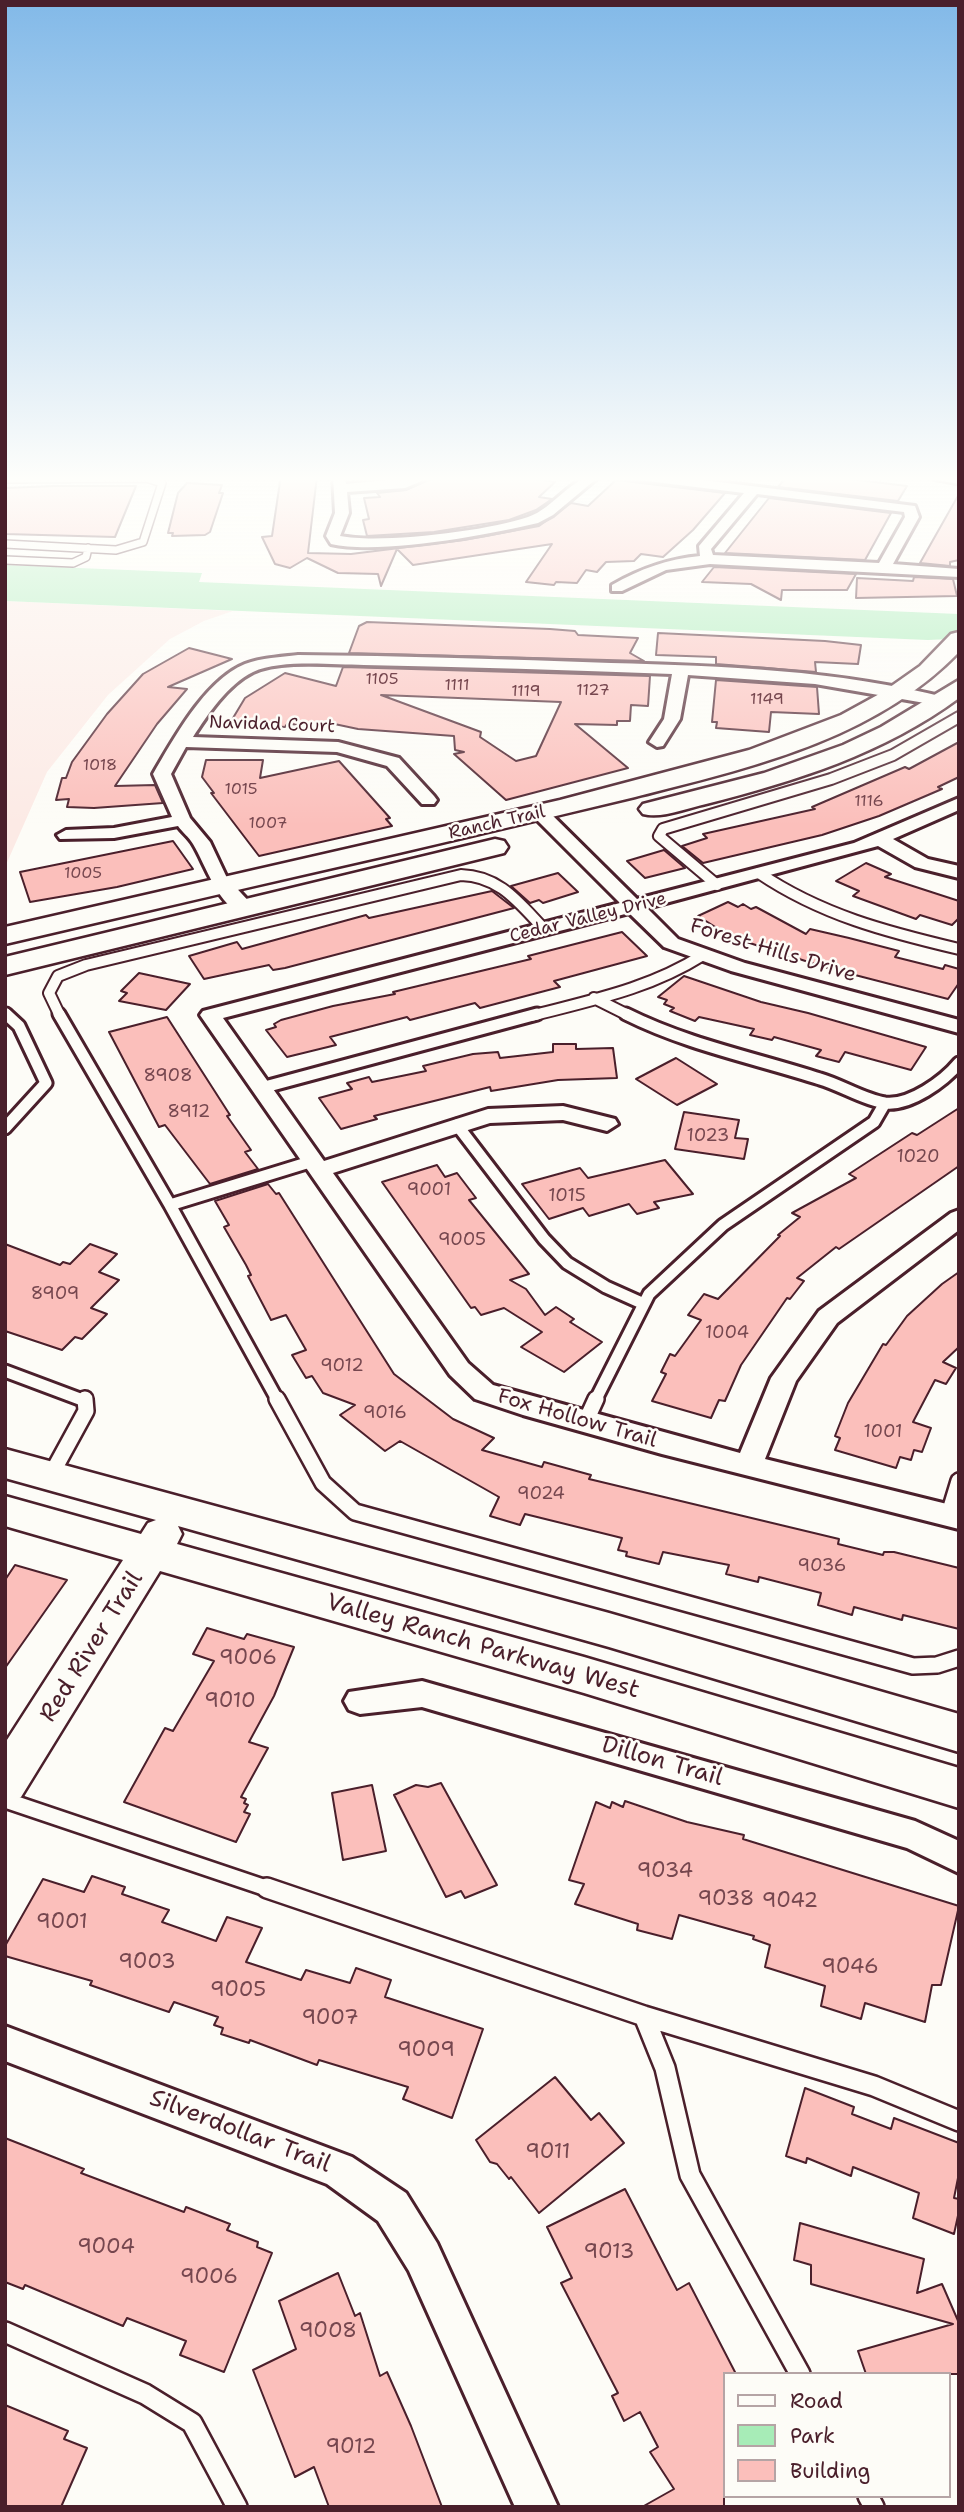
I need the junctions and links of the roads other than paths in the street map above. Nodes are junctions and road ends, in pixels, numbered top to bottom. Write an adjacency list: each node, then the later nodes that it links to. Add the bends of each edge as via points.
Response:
1 (959, 639): 3 (main road, Ranch Trail, via 943,658)
2 (681, 670): 3 (street); 5 (street, via 298,660 247,669 212,699); 6 (street, via 672,719)
3 (900, 690): 4 (street); 10 (main road, Ranch Trail, via 858,715 791,742)
4 (953, 702): 10 (main road, Ranch Trail, via 815,764 735,789); 15 (lane, via 893,755 831,779 663,829 659,836)
5 (180, 742): 7 (street, Navidad Court, via 338,747 393,762); 9 (street, via 162,774)
6 (657, 742)
7 (428, 800)
8 (957, 805): 12 (street, Cedar Valley Drive)
9 (182, 820): 11 (street, via 114,833); 16 (street, via 201,842)
10 (549, 822): 16 (main road, Ranch Trail); 17 (street, Forest Hills Drive); 18 (main road, Ranch Trail)
11 (66, 835)
12 (879, 839): 13 (street, via 922,863); 14 (street, Cedar Valley Drive)
13 (959, 872)
14 (759, 873): 15 (street, Cedar Valley Drive); 21 (lane, via 792,898 829,914)
15 (716, 884): 17 (street, Cedar Valley Drive)
16 (224, 885): 18 (street); 20 (main road, Ranch Trail)
17 (633, 906): 19 (street, Cedar Valley Drive); 22 (street, Forest Hills Drive, via 671,943)
18 (246, 909): 23 (main road, Ranch Trail)
19 (544, 929): 26 (street, Cedar Valley Drive); 35 (lane, via 500,884 478,874 461,875 86,965 58,976 49,993 53,1003)
20 (5, 936)
21 (959, 949)
22 (703, 955): 24 (lane, via 669,976); 27 (street, Forest Hills Drive)
23 (5, 966)
24 (594, 998): 29 (lane); 30 (lane, via 666,1034 821,1079)
25 (5, 1013): 33 (lane, via 19,1026 46,1083)
26 (211, 1015): 29 (street, Fox Hollow Trail)
27 (959, 1027)
28 (959, 1063): 30 (lane, via 907,1100)
29 (261, 1088): 34 (street, Fox Hollow Trail)
30 (885, 1103): 37 (lane, via 874,1122 723,1225 649,1294)
31 (607, 1124): 32 (street, via 563,1113 488,1116)
32 (457, 1125): 34 (street); 37 (lane, via 567,1263)
33 (5, 1128)
34 (316, 1166): 35 (lane); 39 (street, Fox Hollow Trail, via 459,1369 484,1392)
35 (170, 1205): 48 (lane, via 323,1483 355,1512 913,1666)
36 (959, 1218): 41 (street, via 828,1317 784,1378)
37 (644, 1304): 39 (lane)
38 (5, 1371): 42 (lane, via 85,1399 86,1411)
39 (585, 1423): 41 (street, Fox Hollow Trail)
40 (5, 1463): 42 (main road)
41 (749, 1465): 46 (street, Fox Hollow Trail)
42 (51, 1475): 44 (main road)
43 (959, 1481): 46 (lane)
44 (175, 1509): 47 (main road, Red River Trail); 50 (main road)
45 (5, 1511): 47 (main road, Valley Ranch Parkway West)
46 (954, 1516)
47 (151, 1554): 51 (main road, Red River Trail); 52 (main road, Valley Ranch Parkway West, via 584,1675)
48 (959, 1658)
49 (360, 1701): 54 (street, Dillon Trail, via 422,1694 915,1836)
50 (959, 1733)
51 (5, 1783)
52 (959, 1788)
53 (5, 1800): 55 (lane)
54 (959, 1858)
55 (644, 2016): 57 (lane, via 874,2086); 59 (lane, via 665,2067 690,2175)
56 (5, 2043): 61 (street, Silverdollar Trail, via 339,2170 392,2207 423,2257)
57 (959, 2122)
58 (5, 2332): 60 (lane, via 145,2394 192,2423)
59 (799, 2372)
60 (237, 2507)
61 (537, 2507)

